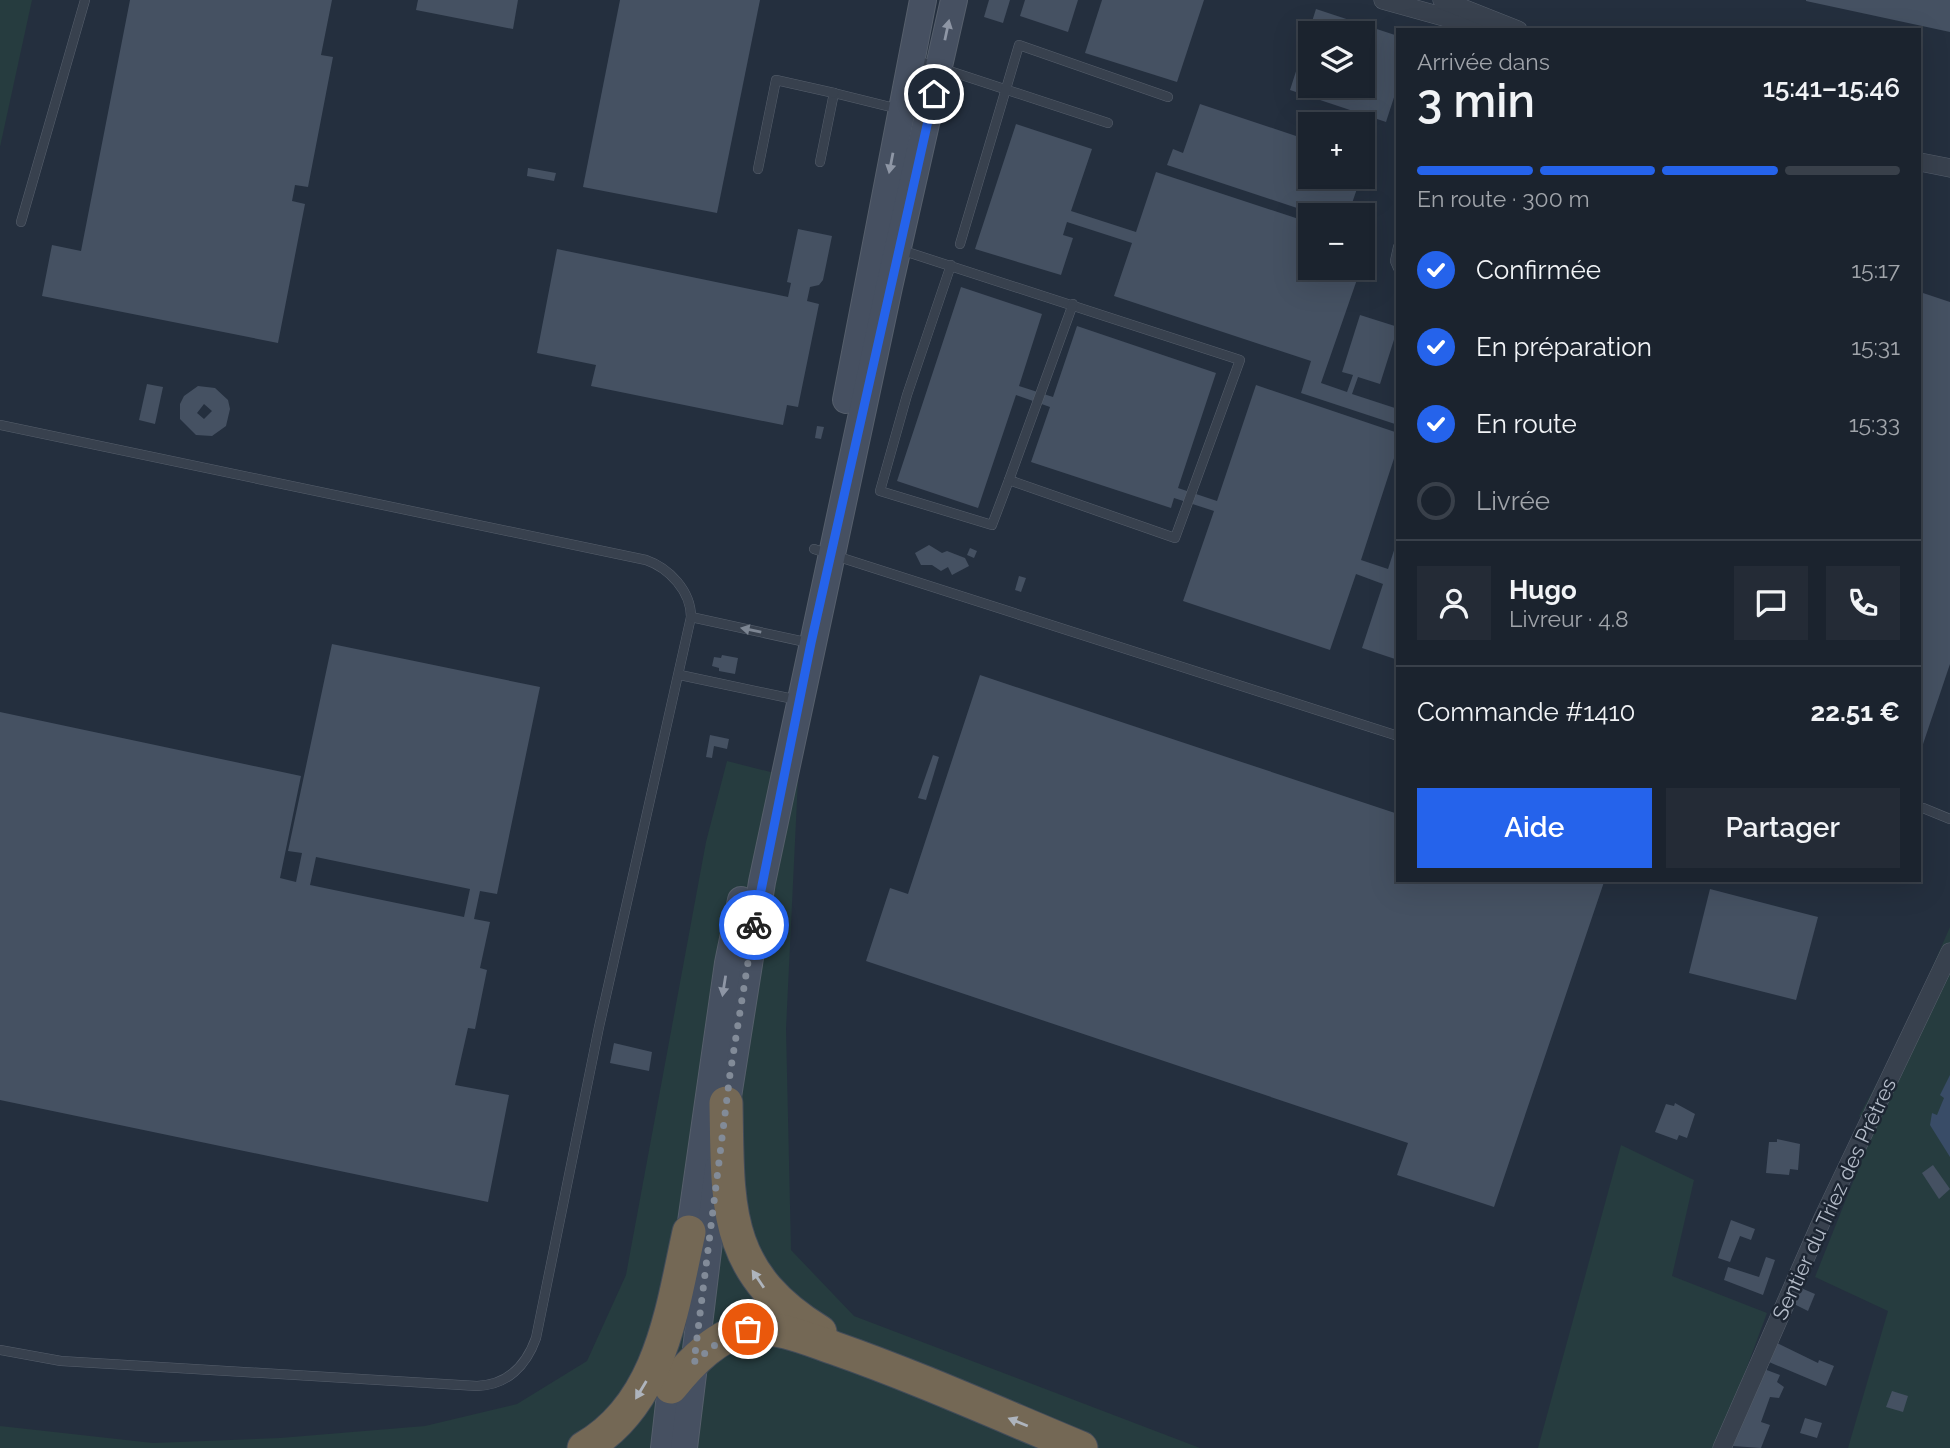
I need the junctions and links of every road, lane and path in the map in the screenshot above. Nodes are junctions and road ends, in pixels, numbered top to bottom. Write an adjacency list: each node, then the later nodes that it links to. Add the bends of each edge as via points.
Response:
1 (85, 0): 20 (lane)
2 (923, 0): 8 (street)
3 (954, 0): 9 (street, one-way to 3)
4 (1383, 0): 6 (street)
5 (1442, 0): 7 (street)
6 (1484, 28)
7 (1513, 28)
8 (911, 59): 9 (lane); 13 (street)
9 (939, 66): 10 (lane); 14 (street)
10 (1004, 88): 12 (lane, via 1019,45); 15 (lane); 21 (lane)
11 (834, 93): 13 (lane); 16 (lane); 19 (lane, via 776,80)
12 (1168, 97)
13 (901, 110): 14 (lane); 22 (street, one-way to 22)
14 (928, 117): 22 (street)
15 (1108, 123)
16 (820, 162)
17 (1921, 162): 18 (street)
18 (1950, 168)
19 (758, 169)
20 (21, 222)
21 (960, 244)
22 (887, 246): 23 (lane); 27 (street)
23 (951, 265): 24 (lane); 26 (lane, via 880,491 992,525)
24 (1073, 304): 26 (lane); 26 (lane, via 1240,360 1235,379 1175,538)
25 (0, 425): 28 (lane, via 646,560 677,583 689,601)
26 (1009, 480)
27 (823, 552): 29 (street); 32 (lane)
28 (691, 617): 29 (lane, one-way to 28); 30 (lane)
29 (803, 641): 31 (street)
30 (680, 675): 31 (lane); 38 (lane, via 599,1027 536,1338 517,1370 502,1381 477,1387 52,1361)
31 (791, 699): 36 (street); 37 (street, one-way to 37, via 727,963)
32 (1396, 735)
33 (1923, 808): 34 (lane)
34 (1950, 819)
35 (1950, 952): 46 (street, Sentier du Triez des Prêtres, via 1823,1218)
36 (726, 1103): 39 (highway, one-way to 36, via 789,1312 765,1290 748,1264 729,1199); 40 (street)
37 (689, 1231): 41 (street); 42 (highway, one-way to 42, via 656,1361 634,1402)
38 (0, 1350)
39 (871, 1361): 40 (highway, via 761,1328 724,1338); 45 (highway, one-way to 39)
40 (694, 1362): 41 (highway); 44 (street)
41 (671, 1387): 43 (street)
42 (584, 1448)
43 (664, 1448)
44 (684, 1448)
45 (1081, 1448)
46 (1722, 1448)

